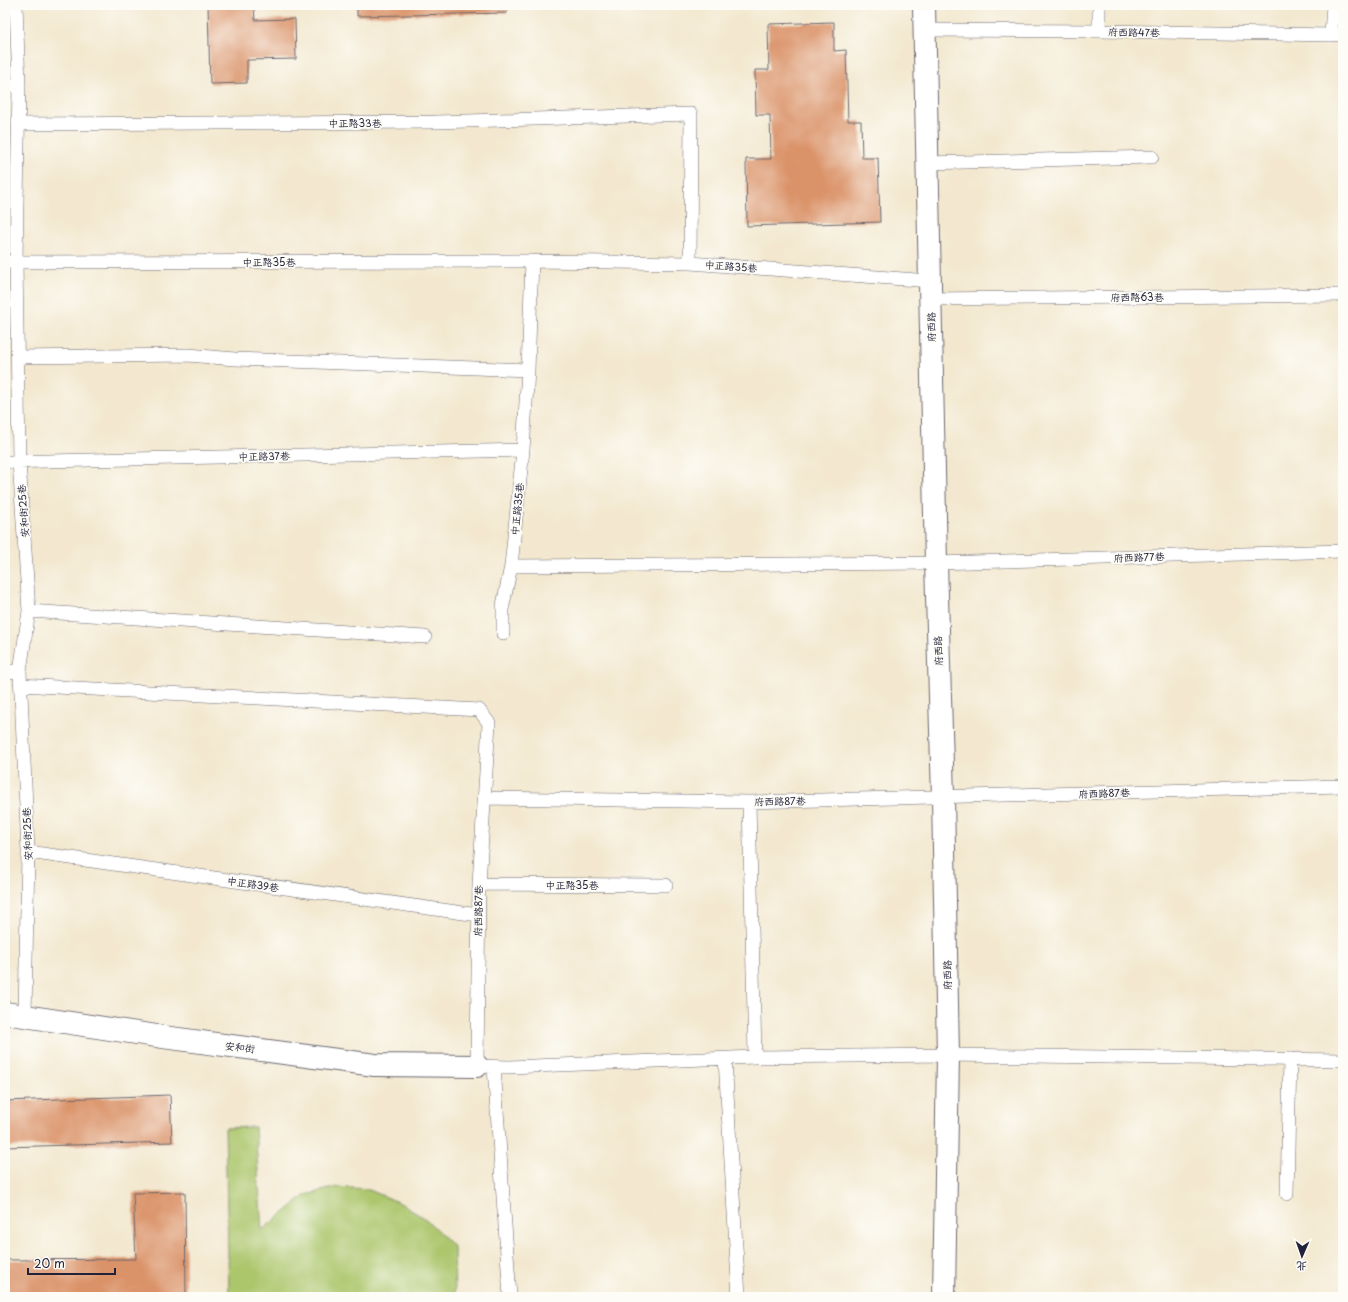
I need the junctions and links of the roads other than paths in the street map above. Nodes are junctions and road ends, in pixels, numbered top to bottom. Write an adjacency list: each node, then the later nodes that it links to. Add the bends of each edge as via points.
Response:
1 (16, 5): 8 (lane, 安和街25巷)
2 (924, 5): 5 (street, 府西路)
3 (1099, 5): 6 (lane)
4 (1333, 5): 7 (lane)
5 (924, 30): 6 (lane, 府西路47巷); 12 (street, 府西路)
6 (1099, 31): 7 (lane, 府西路47巷)
7 (1337, 34)
8 (19, 85): 9 (lane); 10 (lane, 安和街25巷)
9 (5, 86)
10 (18, 124): 14 (lane, 安和街25巷); 15 (lane, 中正路33巷, via 436,122 691,114)
11 (1152, 157): 12 (lane)
12 (927, 163): 16 (street, 府西路)
13 (532, 261): 14 (lane, 中正路35巷); 15 (lane, 中正路35巷); 19 (lane, 中正路35巷)
14 (10, 262): 18 (lane, 安和街25巷)
15 (690, 263): 16 (lane, 中正路35巷)
16 (930, 290): 17 (lane, 府西路63巷); 24 (street, 府西路)
17 (1343, 295)
18 (18, 357): 19 (lane, via 188,356); 21 (lane, 安和街25巷)
19 (528, 370): 20 (lane, 中正路35巷)
20 (523, 450): 21 (lane, 中正路37巷); 25 (lane, 中正路35巷)
21 (19, 461): 22 (lane, 中正路37巷); 26 (lane, 安和街25巷)
22 (5, 462)
23 (1343, 551): 24 (lane, 府西路77巷)
24 (936, 563): 25 (lane, 府西路77巷); 33 (street, 府西路)
25 (511, 566): 27 (lane, 中正路35巷, via 503,605)
26 (29, 611): 28 (lane); 29 (lane, 安和街25巷)
27 (504, 634)
28 (425, 637)
29 (20, 671): 30 (lane); 31 (lane, 安和街25巷)
30 (5, 672)
31 (20, 685): 34 (lane, via 479,710 489,723); 36 (lane, 安和街25巷)
32 (1343, 786): 33 (lane, 府西路87巷)
33 (943, 797): 35 (lane, 府西路87巷); 41 (street, 府西路)
34 (484, 798): 35 (lane, 府西路87巷); 37 (lane, 府西路87巷)
35 (749, 802): 42 (lane)
36 (28, 852): 39 (lane, 中正路39巷); 40 (lane, 安和街25巷)
37 (479, 884): 38 (lane, 中正路35巷); 39 (lane, 府西路87巷)
38 (666, 886)
39 (478, 915): 46 (lane, 府西路87巷)
40 (15, 1015): 46 (street, 安和街, via 163,1038 375,1065)
41 (948, 1055): 42 (lane); 44 (lane); 50 (street, 府西路)
42 (755, 1057): 43 (lane)
43 (725, 1058): 46 (lane); 49 (lane)
44 (1290, 1060): 45 (lane); 47 (lane)
45 (1343, 1060)
46 (485, 1067): 48 (lane, 府西路87巷)
47 (1287, 1194)
48 (510, 1297)
49 (740, 1297)
50 (944, 1297)

